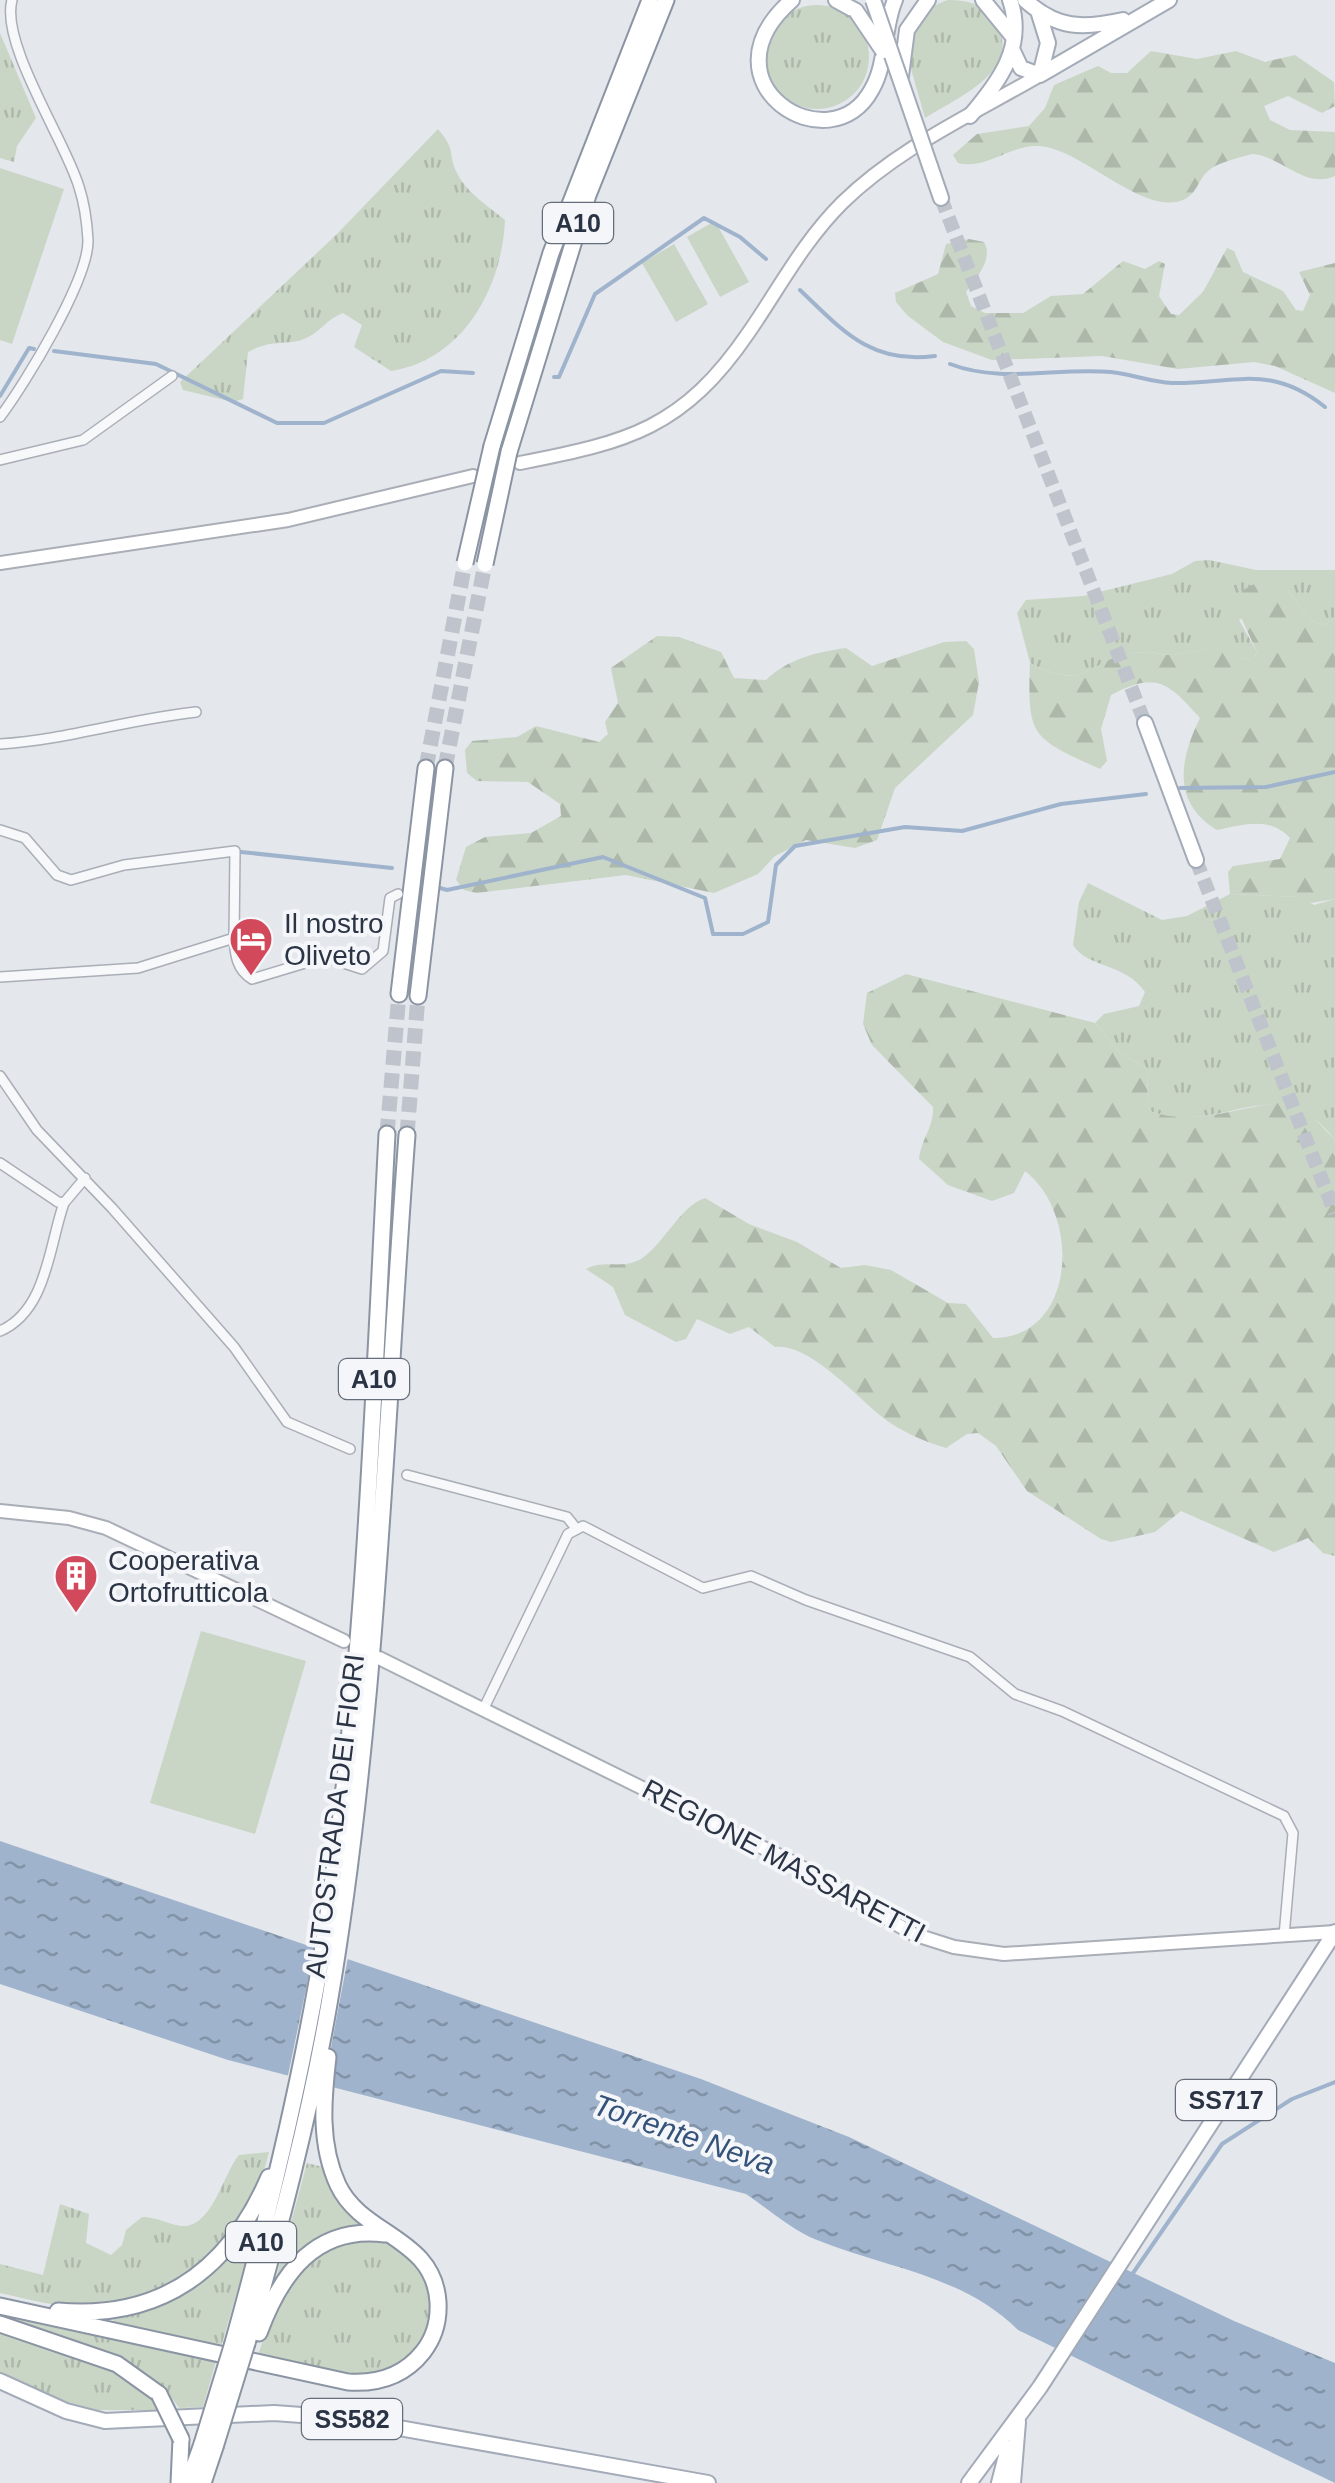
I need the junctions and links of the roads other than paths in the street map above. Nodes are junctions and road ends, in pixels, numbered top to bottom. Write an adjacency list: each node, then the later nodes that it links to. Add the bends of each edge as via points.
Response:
1 (12, 0): 21 (street, via 3,28 9,50 79,186 88,245 56,327)
2 (650, 0): 26 (highway, A10, bridge, via 551,252)
3 (666, 0): 22 (highway, A10, via 588,195)
4 (836, 0): 17 (main road, bridge, via 856,11)
5 (873, 0): 17 (main road, bridge)
6 (894, 0): 11 (main road, via 874,88 853,110 824,120 786,110 762,81 759,43)
7 (982, 0): 15 (main road)
8 (1010, 0): 15 (main road)
9 (1025, 0): 13 (main road)
10 (1170, 0): 14 (main road)
11 (790, 4)
12 (924, 4): 17 (main road, via 903,42)
13 (1038, 14): 14 (main road, via 1080,28); 16 (main road, via 1048,43)
14 (1138, 16): 16 (main road)
15 (1013, 44): 16 (main road, via 1022,68); 18 (main road, via 1001,79)
16 (1040, 74): 18 (street)
17 (901, 82): 19 (main road, bridge)
18 (970, 116): 22 (street, via 884,167 840,206 790,264 749,333 705,387 666,418 610,446)
19 (941, 198)
20 (172, 376): 23 (street, via 83,440)
21 (0, 417)
22 (515, 458): 27 (highway, A10, bridge)
23 (0, 460)
24 (473, 476): 25 (street, via 288,520)
25 (0, 563)
26 (464, 564)
27 (485, 564)
28 (196, 712): 30 (street)
29 (1145, 723): 34 (main road)
30 (0, 744)
31 (426, 768): 38 (highway)
32 (445, 768): 39 (highway)
33 (0, 830): 36 (street, via 25,838 71,880 124,865 234,851)
34 (1196, 860)
35 (398, 894): 36 (street, via 390,898 383,950 362,969 325,957 252,978 234,955)
36 (234, 938): 37 (street, via 138,968)
37 (0, 976)
38 (398, 994)
39 (418, 996)
40 (0, 1076): 44 (street, via 37,1130)
41 (387, 1134): 54 (highway, AUTOSTRADA DEI FIORI / A10)
42 (407, 1135): 54 (highway, AUTOSTRADA DEI FIORI / A10)
43 (0, 1163): 45 (street)
44 (84, 1178): 45 (street); 47 (street, via 234,1347 287,1422)
45 (64, 1202): 46 (street, via 42,1281 18,1320)
46 (0, 1331)
47 (350, 1449)
48 (407, 1475): 50 (street, via 566,1517)
49 (0, 1511): 51 (street, via 106,1528)
50 (575, 1527): 53 (street); 56 (street, via 598,1532 703,1588 751,1576 970,1657 1015,1694 1284,1816 1293,1833)
51 (344, 1642)
52 (379, 1658): 53 (street, REGIONE MASSARETTI)
53 (484, 1708): 56 (street, REGIONE MASSARETTI, via 796,1864 913,1934 954,1947 1004,1954)
54 (353, 1762): 57 (highway, AUTOSTRADA DEI FIORI / A10); 58 (highway, AUTOSTRADA DEI FIORI / A10)
55 (1335, 1932): 56 (street, REGIONE MASSARETTI); 65 (main road, SS717)
56 (1284, 1936)
57 (329, 2005): 58 (highway, AUTOSTRADA DEI FIORI / A10); 59 (highway, via 323,2112 338,2185 361,2214)
58 (292, 2141): 61 (highway, via 249,2219 213,2263 186,2283 122,2310); 63 (highway, AUTOSTRADA DEI FIORI / A10)
59 (394, 2235): 61 (highway, via 432,2273 437,2323 413,2364 372,2382 258,2364); 63 (highway, via 345,2233 307,2255)
60 (0, 2306): 61 (highway)
61 (19, 2310)
62 (0, 2324): 68 (highway, bridge, via 117,2364 159,2394 181,2439)
63 (245, 2344): 67 (highway, AUTOSTRADA DEI FIORI / A10, bridge); 67 (highway, AUTOSTRADA DEI FIORI / A10, bridge)
64 (0, 2381): 71 (main road, SS582, via 105,2421 274,2413 343,2418)
65 (1020, 2417): 66 (main road, SS717); 72 (main road, SS717)
66 (1015, 2434): 73 (main road, SS717); 74 (main road)
67 (209, 2446): 69 (highway, AUTOSTRADA DEI FIORI / A10); 70 (highway, AUTOSTRADA DEI FIORI / A10)
68 (178, 2483)
69 (188, 2483)
70 (203, 2483)
71 (708, 2483)
72 (970, 2483)
73 (998, 2483)
74 (1014, 2483)

